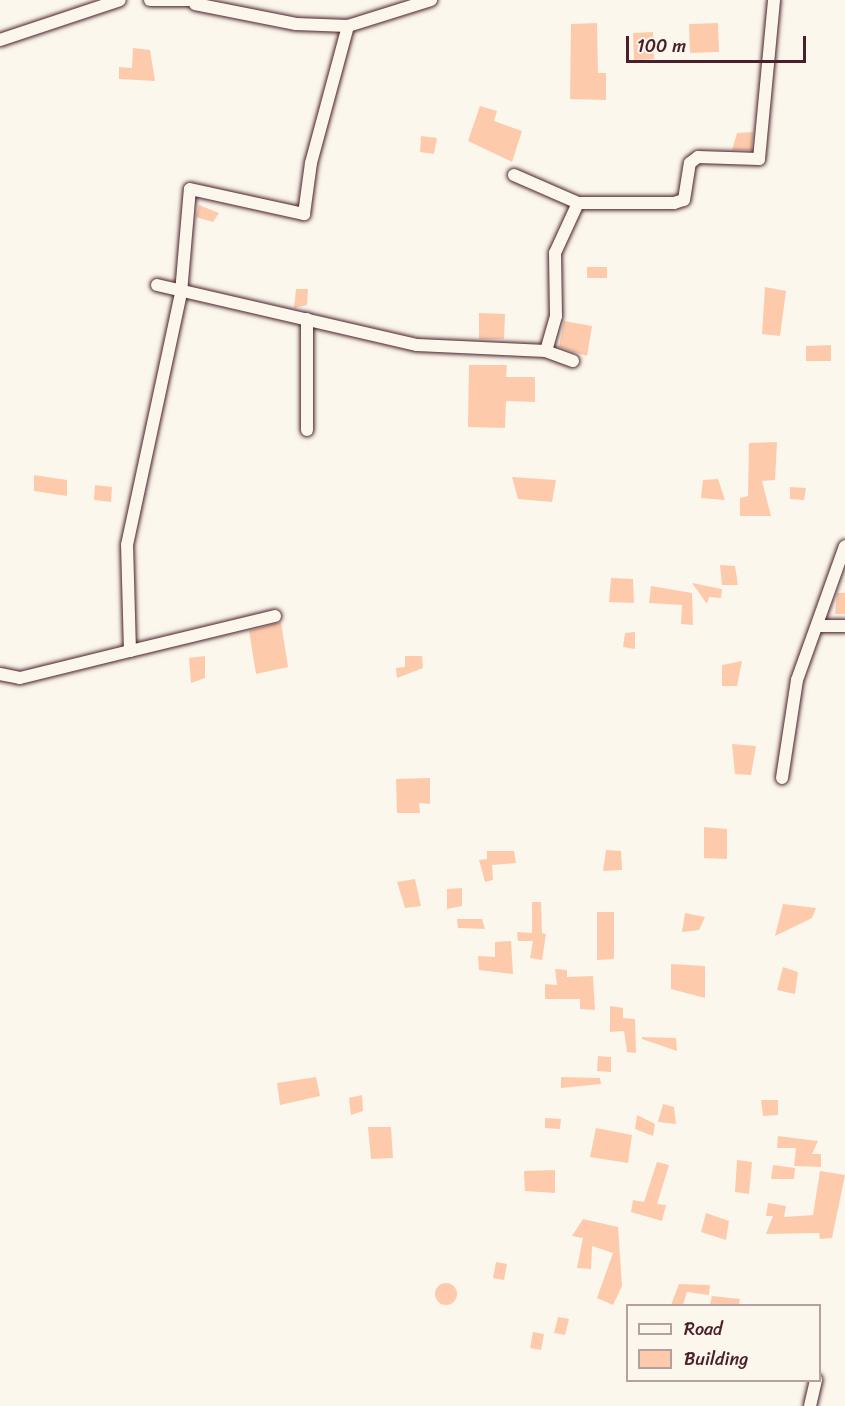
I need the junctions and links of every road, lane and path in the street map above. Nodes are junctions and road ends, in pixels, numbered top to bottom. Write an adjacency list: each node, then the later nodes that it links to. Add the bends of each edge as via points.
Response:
1 (120, 0): 7 (street)
2 (150, 0): 5 (street)
3 (431, 0): 6 (street)
4 (774, 0): 9 (street, via 759,159 698,157 690,163 684,200)
5 (195, 2): 6 (street, via 296,24)
6 (348, 26): 11 (street, via 311,163 307,210 299,214 189,189)
7 (0, 40)
8 (514, 175): 9 (street)
9 (578, 202): 13 (street, via 555,253 556,316)
10 (157, 285): 11 (street)
11 (181, 293): 12 (street); 20 (street, via 127,545)
12 (307, 319): 13 (street, via 417,345); 15 (street)
13 (546, 351): 14 (street)
14 (573, 361)
15 (307, 430)
16 (845, 546): 18 (street)
17 (275, 616): 20 (street)
18 (818, 626): 19 (street); 22 (street, via 797,680)
19 (845, 626)
20 (129, 651): 21 (street, via 20,678)
21 (0, 674)
22 (782, 778)
23 (816, 1382): 24 (street)
24 (810, 1406)

